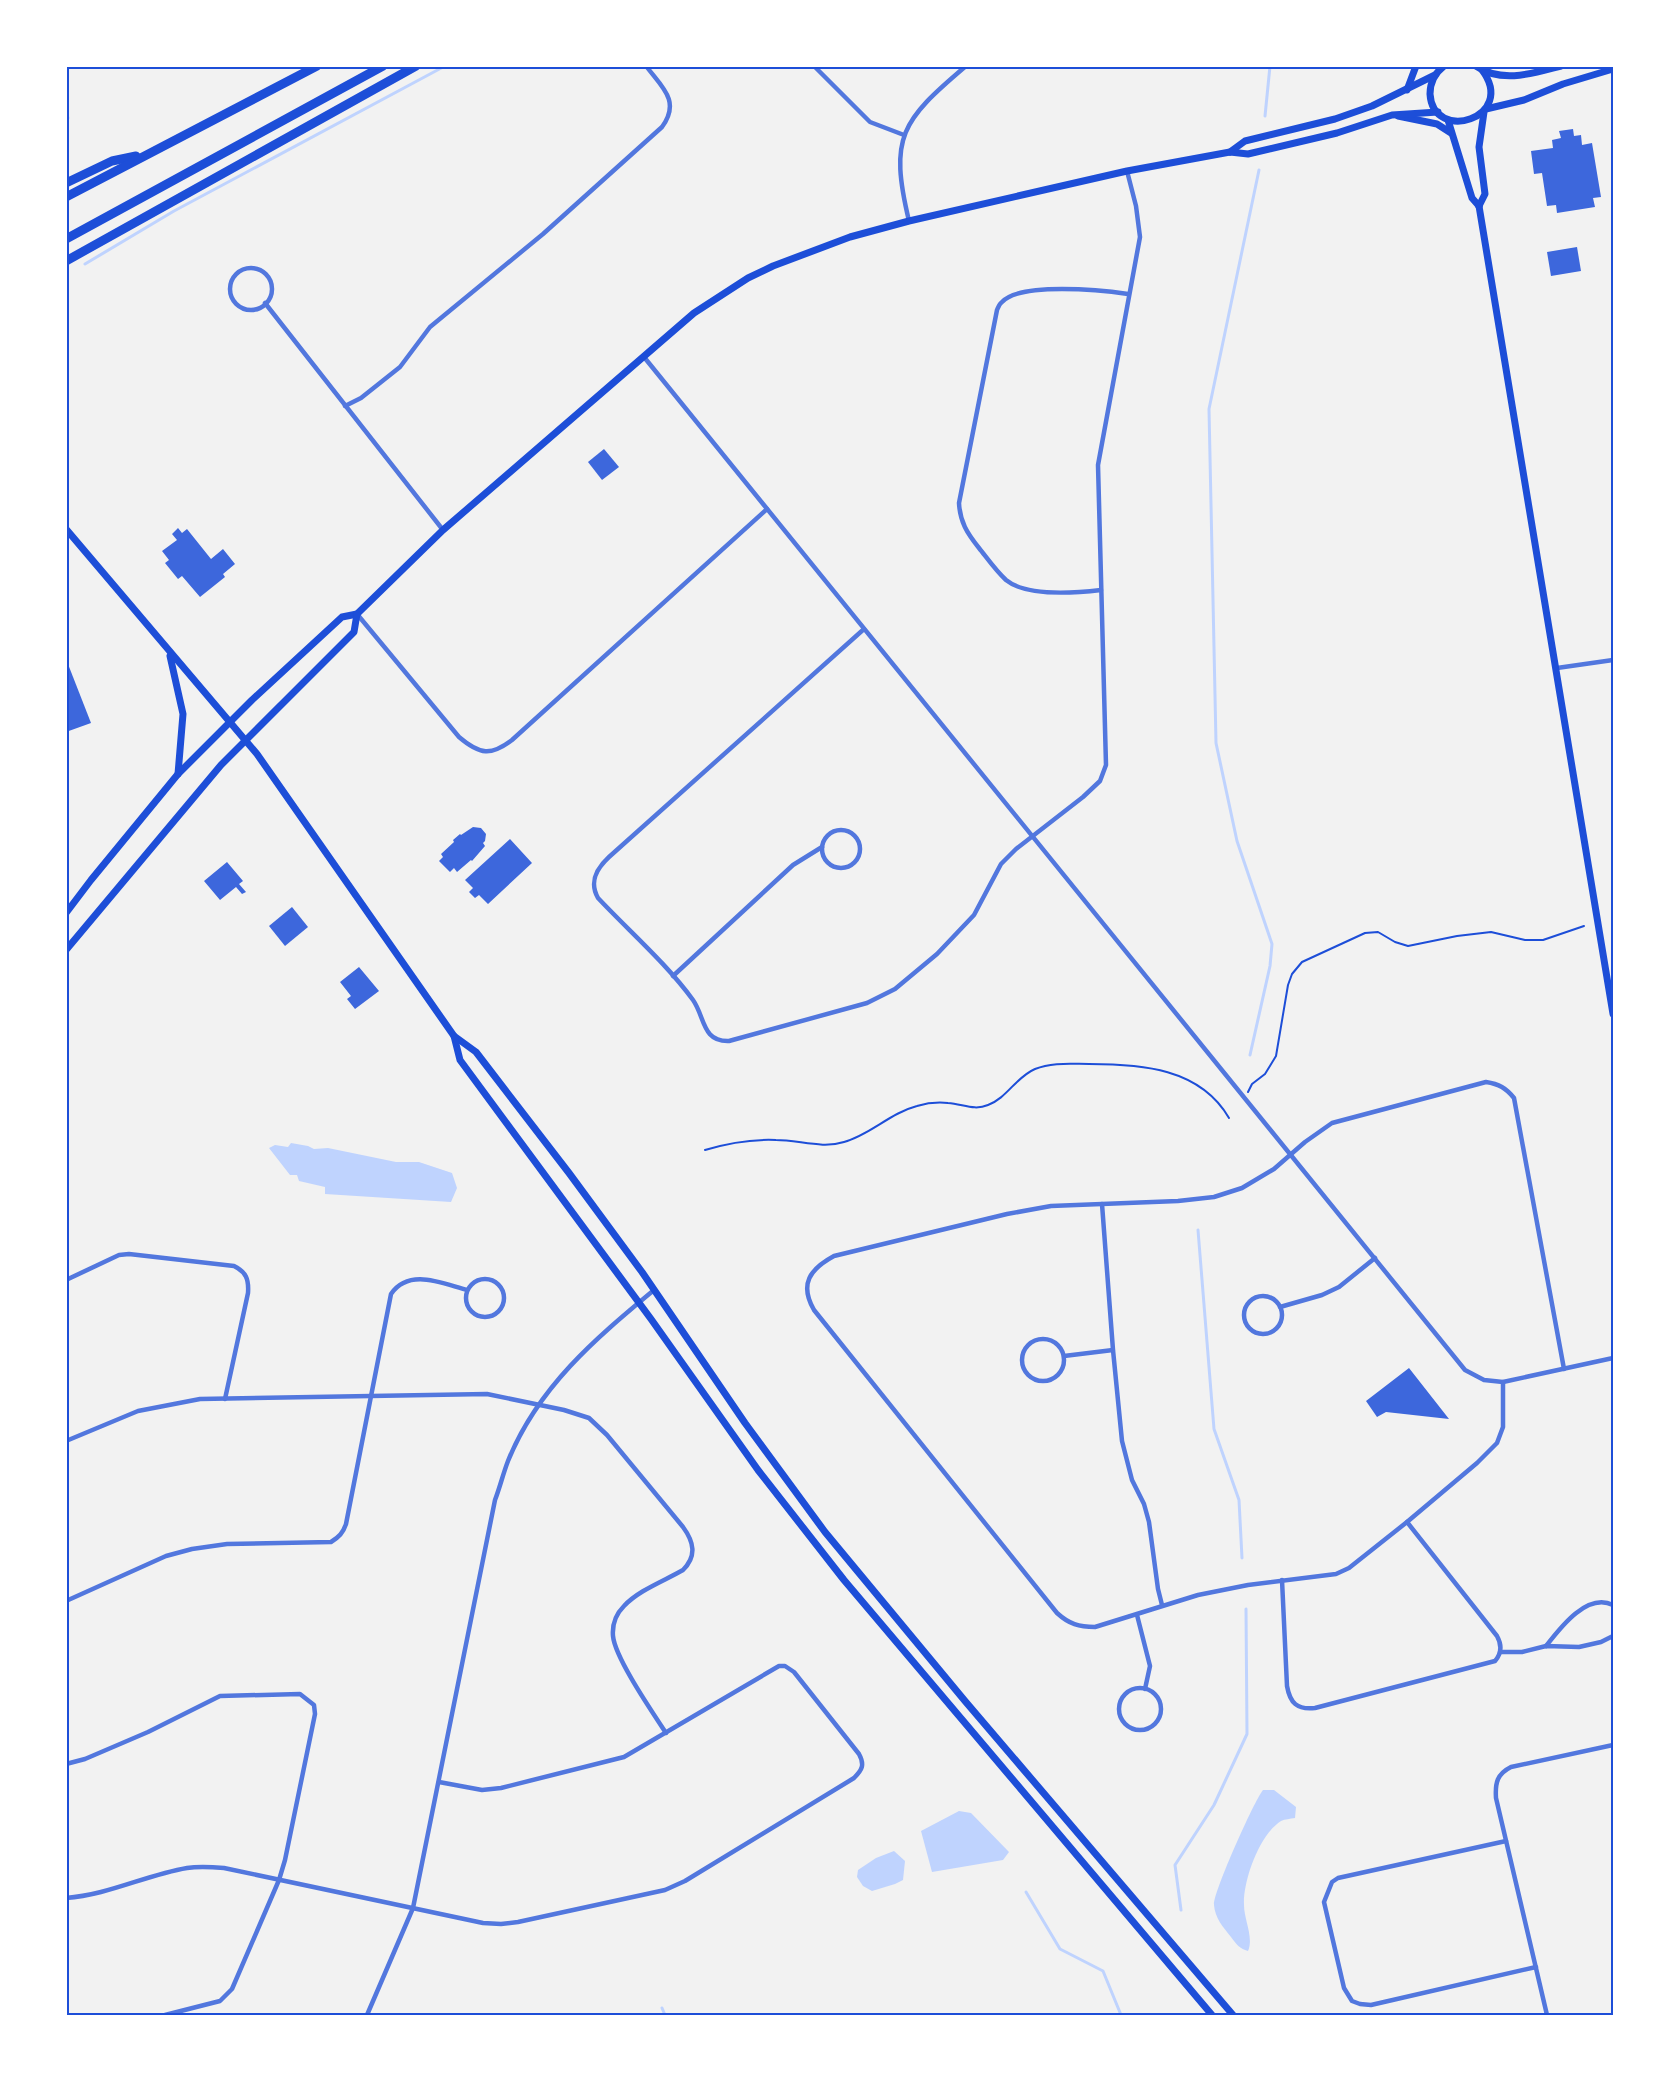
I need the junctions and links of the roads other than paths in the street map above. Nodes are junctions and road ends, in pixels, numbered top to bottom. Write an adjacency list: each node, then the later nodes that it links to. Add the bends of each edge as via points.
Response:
1 (317, 66): 21 (highway)
2 (383, 66): 27 (highway)
3 (416, 66): 28 (highway)
4 (646, 66): 32 (street, via 665,90 671,105 662,127 543,234 429,327 399,367)
5 (814, 66): 19 (street, via 870,122)
6 (966, 66): 19 (street, via 928,99)
7 (1416, 66): 13 (main road)
8 (1444, 66): 12 (main road)
9 (1561, 66): 10 (main road, via 1517,76)
10 (1479, 68): 14 (main road, via 1487,77 1491,93)
11 (1613, 69): 14 (main road)
12 (1435, 75): 13 (main road); 15 (main road, via 1430,90)
13 (1407, 90): 20 (main road, via 1335,119 1245,141)
14 (1485, 110): 17 (main road, via 1473,120); 25 (main road, via 1479,147 1485,194)
15 (1438, 112): 16 (main road); 17 (main road)
16 (1392, 115): 18 (main road, via 1437,124); 20 (main road, via 1248,154)
17 (1448, 120): 18 (main road)
18 (1451, 133): 25 (main road, via 1472,198)
19 (904, 135): 26 (street, via 899,155)
20 (1230, 152): 22 (main road)
21 (147, 154): 23 (highway, via 112,161); 24 (highway)
22 (1127, 171): 26 (main road); 29 (street, via 1140,237)
23 (66, 183)
24 (66, 197)
25 (1479, 206): 41 (main road)
26 (909, 221): 31 (main road, via 850,237 748,278 694,313)
27 (66, 239)
28 (66, 261)
29 (1128, 294): 36 (street, via 1098,465); 36 (street, via 1047,288 1010,296 1002,302 997,310 959,503 965,530 1007,581 1030,591)
30 (265, 303): 30 (street, via 271,285 264,273 252,268 234,276 231,295 238,305 250,309); 32 (street)
31 (644, 357): 33 (street); 35 (main road)
32 (345, 406): 35 (street)
33 (767, 509): 37 (street, via 512,740 491,752 475,749 459,737); 38 (street)
34 (66, 529): 39 (main road)
35 (443, 530): 37 (main road)
36 (1101, 590): 45 (street, via 1106,765 1100,781)
37 (357, 614): 42 (main road, via 342,617); 43 (main road, via 354,632)
38 (864, 629): 45 (street); 49 (street, via 598,867 598,898)
39 (170, 653): 42 (main road); 44 (main road, via 183,714)
40 (1613, 660): 41 (street)
41 (1557, 668): 50 (main road)
42 (231, 722): 43 (main road); 44 (main road)
43 (246, 741): 48 (main road, via 220,765); 51 (main road)
44 (178, 774): 47 (main road)
45 (1034, 837): 49 (street, via 1001,864 974,915 958,933 895,989 867,1003 720,1041 706,1030 697,1006); 52 (street)
46 (822, 847): 46 (street, via 826,861 837,867 854,863 860,851 856,838 844,830 827,837); 49 (street, via 794,865)
47 (66, 913)
48 (66, 951)
49 (673, 975)
50 (1613, 1014)
51 (454, 1035): 57 (main road, via 476,1052); 58 (main road, via 460,1060)
52 (1290, 1155): 53 (street, via 1242,1188 1214,1197); 54 (street); 63 (street, via 1332,1123 1475,1084 1486,1082 1506,1089 1517,1109)
53 (1102, 1204): 60 (street); 74 (street, via 1052,1206 1007,1214 834,1256 812,1271 807,1291 814,1310 1057,1613 1083,1627)
54 (1375, 1258): 59 (street, via 1339,1287); 64 (street, via 1465,1370 1491,1382)
55 (66, 1280): 66 (street, via 109,1259 129,1254 241,1270 247,1276 248,1293)
56 (467, 1290): 56 (street, via 467,1305 477,1315 492,1315 502,1306 503,1293 489,1280 475,1282); 65 (street, via 412,1279 396,1287 391,1294)
57 (654, 1290): 58 (street); 91 (main road, via 744,1424 825,1532)
58 (639, 1302): 67 (street, via 587,1347); 90 (main road, via 758,1470 844,1580)
59 (1280, 1307): 59 (street, via 1271,1298 1258,1297 1248,1303 1244,1321 1252,1332 1269,1334 1280,1324)
60 (1113, 1350): 61 (street); 72 (street, via 1126,1461 1149,1522)
61 (1064, 1356): 61 (street, via 1056,1343 1042,1338 1029,1344 1023,1364 1034,1379 1047,1380 1060,1373)
62 (1613, 1359): 63 (street)
63 (1564, 1369): 64 (street)
64 (1503, 1382): 69 (street, via 1503,1427 1497,1443)
65 (370, 1398): 66 (street); 67 (street, via 487,1394); 71 (street, via 345,1524 338,1538 331,1542 227,1544 192,1549)
66 (225, 1399): 68 (street, via 138,1411)
67 (538, 1406): 79 (street, via 589,1418 608,1435 692,1540 690,1563 631,1600 613,1625 620,1657); 82 (street, via 508,1460 495,1500)
68 (66, 1441)
69 (1407, 1522): 70 (street, via 1349,1568 1336,1574); 77 (street, via 1497,1636)
70 (1282, 1580): 72 (street); 77 (street, via 1287,1686 1291,1702 1306,1709 1495,1661)
71 (66, 1600)
72 (1162, 1605): 74 (street)
73 (1613, 1605): 76 (street, via 1596,1603 1576,1613)
74 (1137, 1615): 78 (street, via 1150,1666)
75 (1613, 1636): 76 (street, via 1579,1647)
76 (1546, 1646): 77 (street)
77 (1500, 1652)
78 (1145, 1689): 78 (street, via 1125,1694 1119,1709 1124,1722 1137,1729 1150,1727 1161,1711 1156,1696)
79 (666, 1733): 82 (street, via 624,1757 501,1788 482,1790); 86 (street, via 773,1669 785,1666 794,1672 859,1754 863,1766 854,1778 665,1890 501,1924)
80 (1613, 1745): 83 (street, via 1503,1771 1495,1785)
81 (66, 1764): 84 (street, via 148,1732 220,1696 300,1694 314,1705 315,1714)
82 (439, 1782): 86 (street)
83 (1506, 1841): 87 (street); 87 (street, via 1332,1882 1324,1902 1344,1988 1352,2001 1371,2005)
84 (279, 1880): 85 (street, via 224,1868 198,1867 110,1891); 86 (street); 88 (street, via 229,1994 220,2001)
85 (66, 1898)
86 (413, 1908): 89 (street)
87 (1536, 1966): 92 (street)
88 (165, 2015)
89 (366, 2015)
90 (1212, 2015)
91 (1233, 2015)
92 (1547, 2015)

